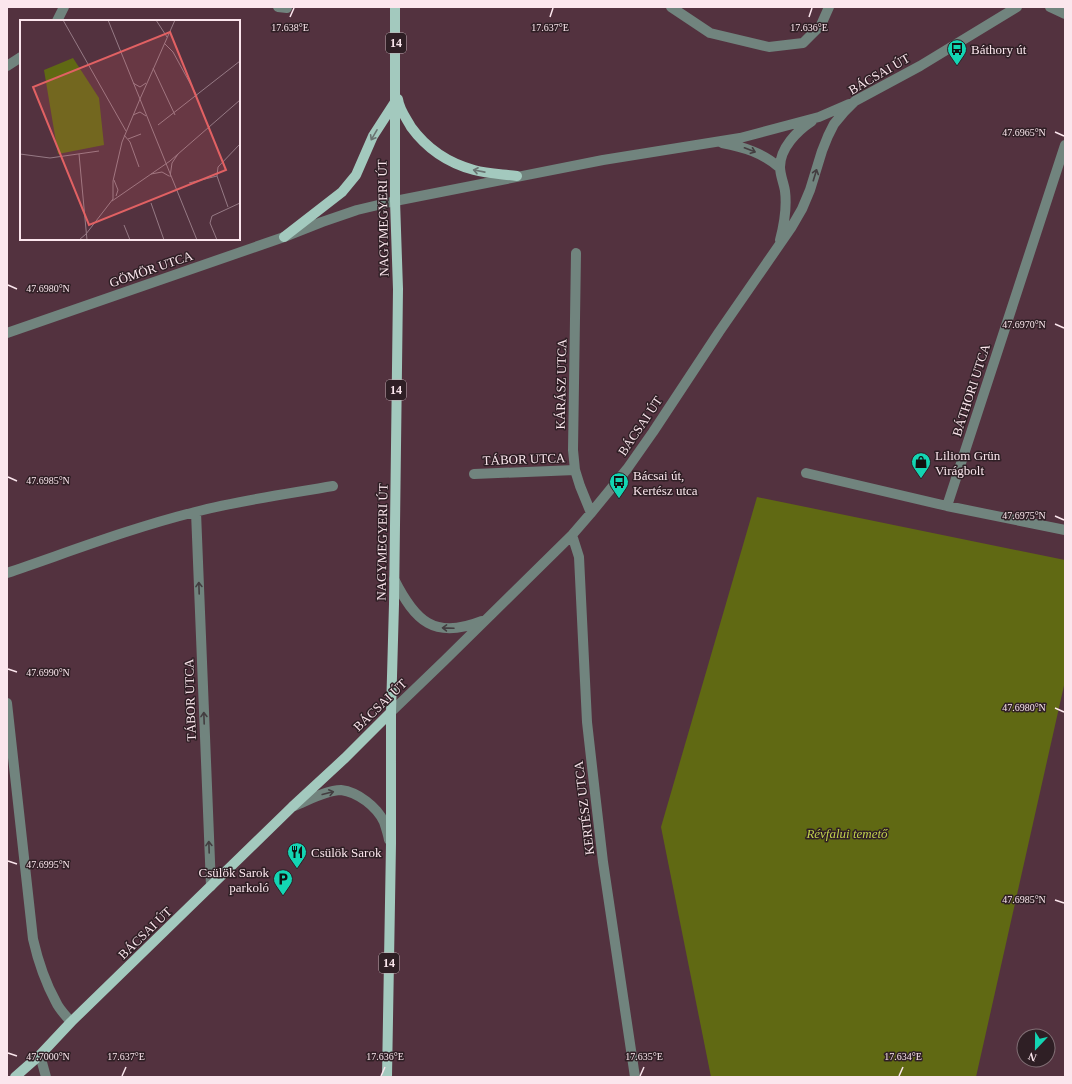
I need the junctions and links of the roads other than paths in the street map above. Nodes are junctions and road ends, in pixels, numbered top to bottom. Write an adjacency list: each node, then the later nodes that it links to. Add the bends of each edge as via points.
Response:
1 (64, 7): 8 (street)
2 (395, 7): 11 (main road, NAGYMEGYERI ÚT / 14)
3 (671, 7): 4 (street, via 710,33 769,47 803,43 821,25)
4 (829, 7)
5 (1016, 7): 12 (street, BÁCSAI ÚT, via 920,66)
6 (1050, 7): 7 (street)
7 (1065, 14)
8 (58, 20)
9 (20, 58): 10 (street)
10 (7, 66)
11 (396, 79): 13 (main road, NAGYMEGYERI ÚT / 14); 18 (main road, one-way to 11, via 475,170 446,159 430,148 417,135 399,105)
12 (855, 101): 14 (street); 21 (street, BÁCSAI ÚT, one-way to 12, via 802,209 834,124)
13 (395, 102): 19 (main road, NAGYMEGYERI ÚT / 14); 20 (main road, one-way to 20, via 373,136 356,174 342,192)
14 (819, 117): 15 (street, GÖMÖR UTCA); 17 (street, BÁCSAI ÚT, via 807,124 789,142 784,150)
15 (716, 142): 17 (street, one-way to 17, via 753,151); 18 (street, GÖMÖR UTCA)
16 (1065, 145): 28 (street, BÁTHORI UTCA)
17 (780, 168): 21 (street, BÁCSAI ÚT, via 785,204)
18 (517, 176): 19 (street, GÖMÖR UTCA)
19 (395, 201): 20 (street, GÖMÖR UTCA, via 357,210); 34 (main road, NAGYMEGYERI ÚT / 14, via 398,289)
20 (284, 237): 23 (street, GÖMÖR UTCA)
21 (778, 247): 30 (street, BÁCSAI ÚT, via 640,451)
22 (576, 253): 24 (street, KÁRÁSZ UTCA, via 572,430)
23 (7, 333)
24 (575, 470): 26 (street, TÁBOR UTCA); 30 (street, KÁRÁSZ UTCA)
25 (806, 473): 28 (street)
26 (474, 474)
27 (333, 486): 29 (street)
28 (947, 506): 31 (street)
29 (196, 512): 33 (street, via 157,522); 40 (street, TÁBOR UTCA, one-way to 29)
30 (591, 513): 32 (street, BÁCSAI ÚT)
31 (1065, 530)
32 (572, 535): 35 (street, BÁCSAI ÚT); 46 (street, KERTÉSZ UTCA, via 579,557 587,722 595,793)
33 (7, 573)
34 (394, 579): 35 (street, BÁCSAI ÚT, one-way to 34, via 454,628 444,628 426,622 417,615 402,595); 37 (main road, NAGYMEGYERI ÚT / 14)
35 (486, 620): 37 (street, BÁCSAI ÚT)
36 (7, 704): 41 (street, via 33,939 38,960 56,1003)
37 (391, 712): 38 (main road, BÁCSAI ÚT); 39 (main road, NAGYMEGYERI ÚT / 14)
38 (292, 807): 39 (street, BÁCSAI ÚT, one-way to 39, via 329,792 341,790 354,794 376,810 384,822); 40 (main road, BÁCSAI ÚT)
39 (390, 850): 45 (main road, NAGYMEGYERI ÚT / 14)
40 (211, 886): 41 (main road, BÁCSAI ÚT)
41 (71, 1022): 42 (main road, BÁCSAI ÚT)
42 (40, 1055): 43 (main road, BÁCSAI ÚT); 44 (street)
43 (15, 1077)
44 (46, 1077)
45 (387, 1077)
46 (635, 1077)

